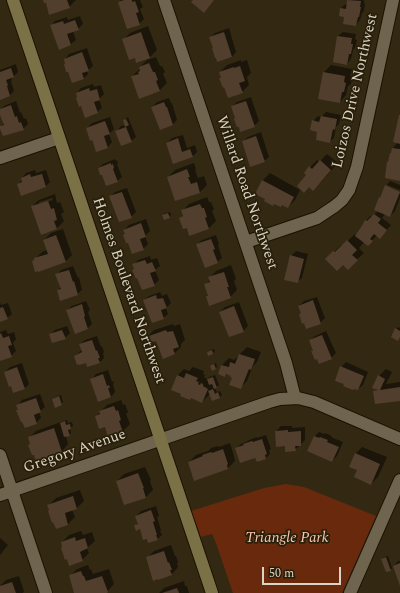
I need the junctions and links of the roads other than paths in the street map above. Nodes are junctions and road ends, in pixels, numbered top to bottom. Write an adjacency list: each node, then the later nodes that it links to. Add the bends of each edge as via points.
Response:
1 (13, 0): 4 (street, Holmes Boulevard Northwest)
2 (164, 0): 6 (street, Willard Road Northwest)
3 (392, 0): 6 (street, Loizos Drive Northwest, via 357,167 349,190 342,200 317,218)
4 (59, 138): 5 (street); 8 (street, Holmes Boulevard Northwest)
5 (0, 158)
6 (246, 242): 7 (street, Willard Road Northwest)
7 (295, 398): 8 (street, Gregory Avenue, via 269,402); 9 (street, Gregory Avenue, via 314,402)
8 (161, 439): 12 (street, Gregory Avenue); 15 (street, Holmes Boulevard Northwest)
9 (400, 439)
10 (0, 455): 12 (street)
11 (400, 480): 16 (street)
12 (12, 491): 13 (street, Gregory Avenue); 14 (street)
13 (0, 495)
14 (46, 593)
15 (212, 593)
16 (350, 593)

